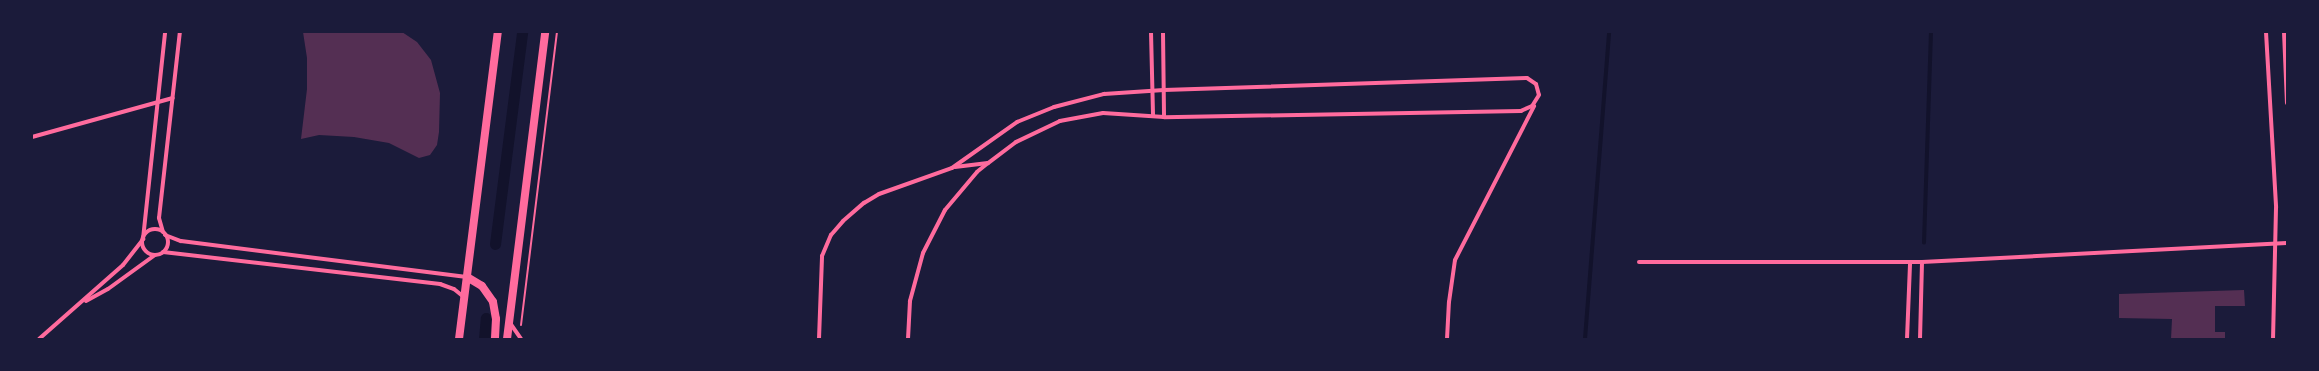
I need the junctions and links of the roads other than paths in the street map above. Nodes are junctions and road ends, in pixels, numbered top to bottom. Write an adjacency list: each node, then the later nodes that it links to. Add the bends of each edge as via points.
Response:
1 (165, 32): 13 (street)
2 (180, 32): 12 (street)
3 (498, 32): 29 (main road)
4 (545, 32): 32 (main road)
5 (1151, 32): 10 (street)
6 (1163, 32): 9 (street)
7 (2266, 32): 23 (street, via 2276,208)
8 (2284, 32): 14 (street)
9 (1164, 90): 10 (street); 11 (street, via 1527,78 1536,84); 16 (street)
10 (1152, 91): 15 (street); 19 (street, via 1104,94 1054,107 1017,122)
11 (1539, 95): 16 (street, via 1532,106 1521,111); 40 (street, via 1455,260)
12 (173, 98): 13 (street); 20 (street, via 159,218)
13 (159, 102): 17 (street); 21 (street)
14 (2287, 103)
15 (1153, 116): 16 (street); 18 (street, via 1103,114 1060,121 1016,142)
16 (1164, 117)
17 (32, 137)
18 (988, 163): 19 (street); 39 (street, via 977,172 945,210 923,253 910,301)
19 (952, 168): 38 (street, via 879,194 864,203 831,235 822,256)
20 (164, 233): 21 (street, via 151,230); 24 (street, via 168,243); 29 (street, via 181,241)
21 (143, 239): 25 (street, via 145,251); 31 (street, via 126,261 102,281)
22 (2287, 243): 23 (street)
23 (2275, 244): 27 (street); 43 (street)
24 (163, 252): 25 (street); 30 (street, via 440,284 454,289)
25 (155, 255): 31 (street, via 108,289)
26 (1639, 262): 28 (street)
27 (1922, 262): 28 (street); 42 (street)
28 (1910, 263): 41 (street)
29 (467, 277): 30 (main road); 36 (main road, via 482,286 493,302 496,319)
30 (464, 297): 35 (main road)
31 (82, 303): 34 (street)
32 (509, 321): 33 (street); 37 (main road)
33 (520, 338)
34 (39, 339)
35 (459, 339)
36 (495, 339)
37 (507, 339)
38 (819, 339)
39 (908, 339)
40 (1447, 339)
41 (1907, 339)
42 (1920, 339)
43 (2273, 339)

